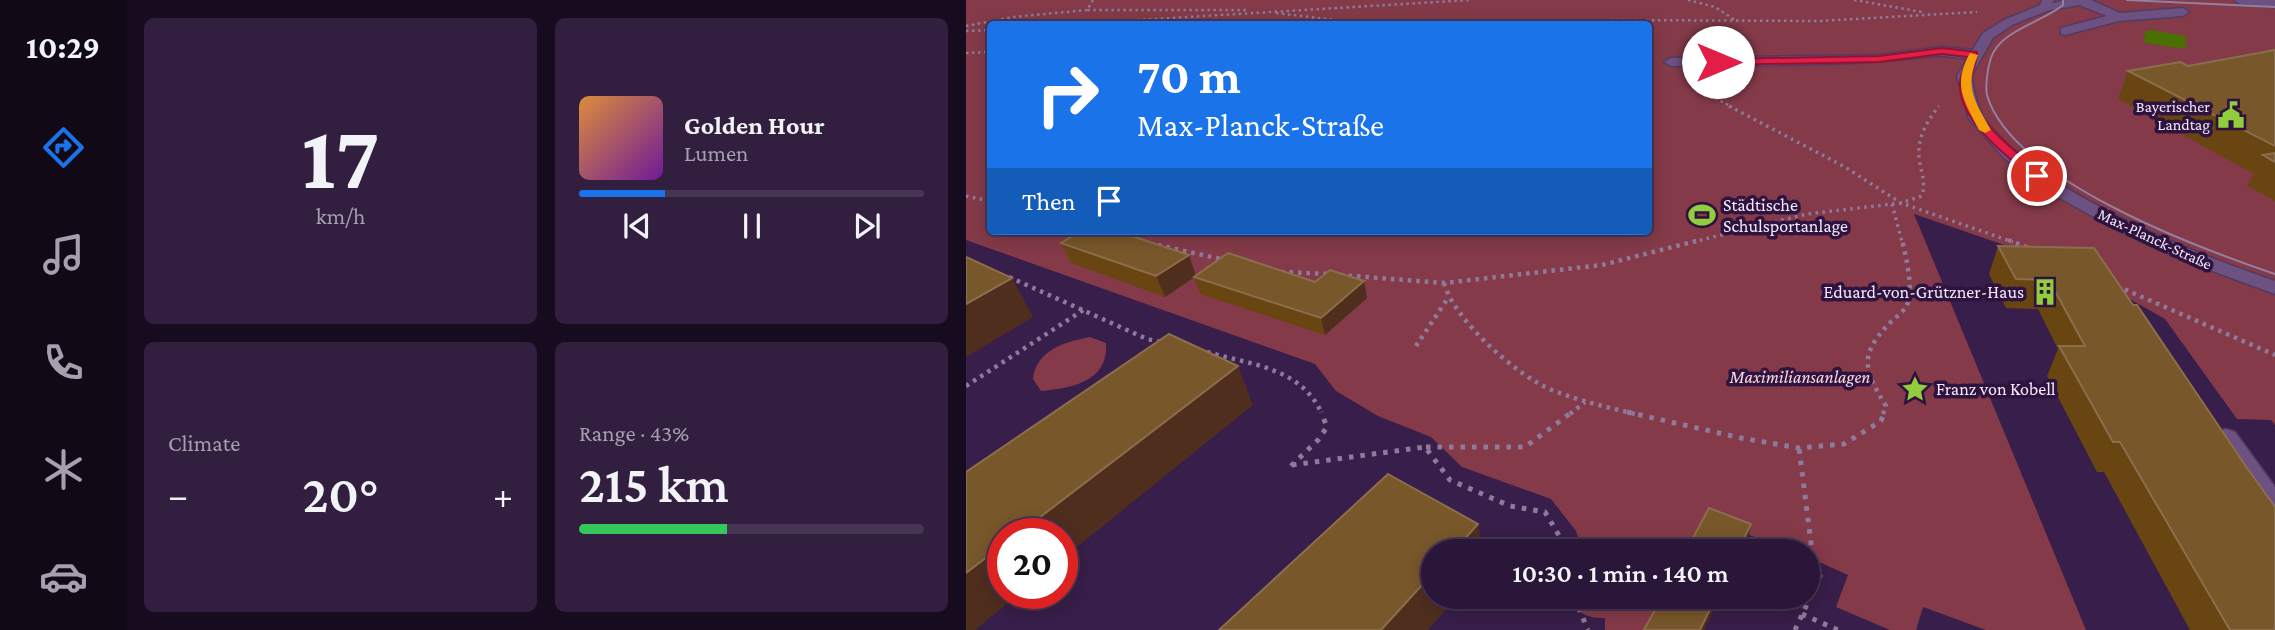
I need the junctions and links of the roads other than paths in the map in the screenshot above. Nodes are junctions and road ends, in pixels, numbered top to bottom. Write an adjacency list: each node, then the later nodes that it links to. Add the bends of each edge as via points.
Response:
1 (2083, 0): 4 (main road); 6 (main road)
2 (2240, 0): 3 (main road)
3 (2275, 3)
4 (2047, 4): 8 (main road, via 2001,27)
5 (2183, 12): 6 (main road)
6 (2119, 17): 7 (main road)
7 (2066, 31)
8 (1973, 54): 9 (main road, via 1942,51 1879,59); 10 (main road, Max-Planck-Straße, via 1965,82 1974,111 1986,131 2037,176 2111,222)
9 (1671, 62)
10 (2275, 288)
11 (2214, 421): 12 (main road)
12 (2275, 507)

